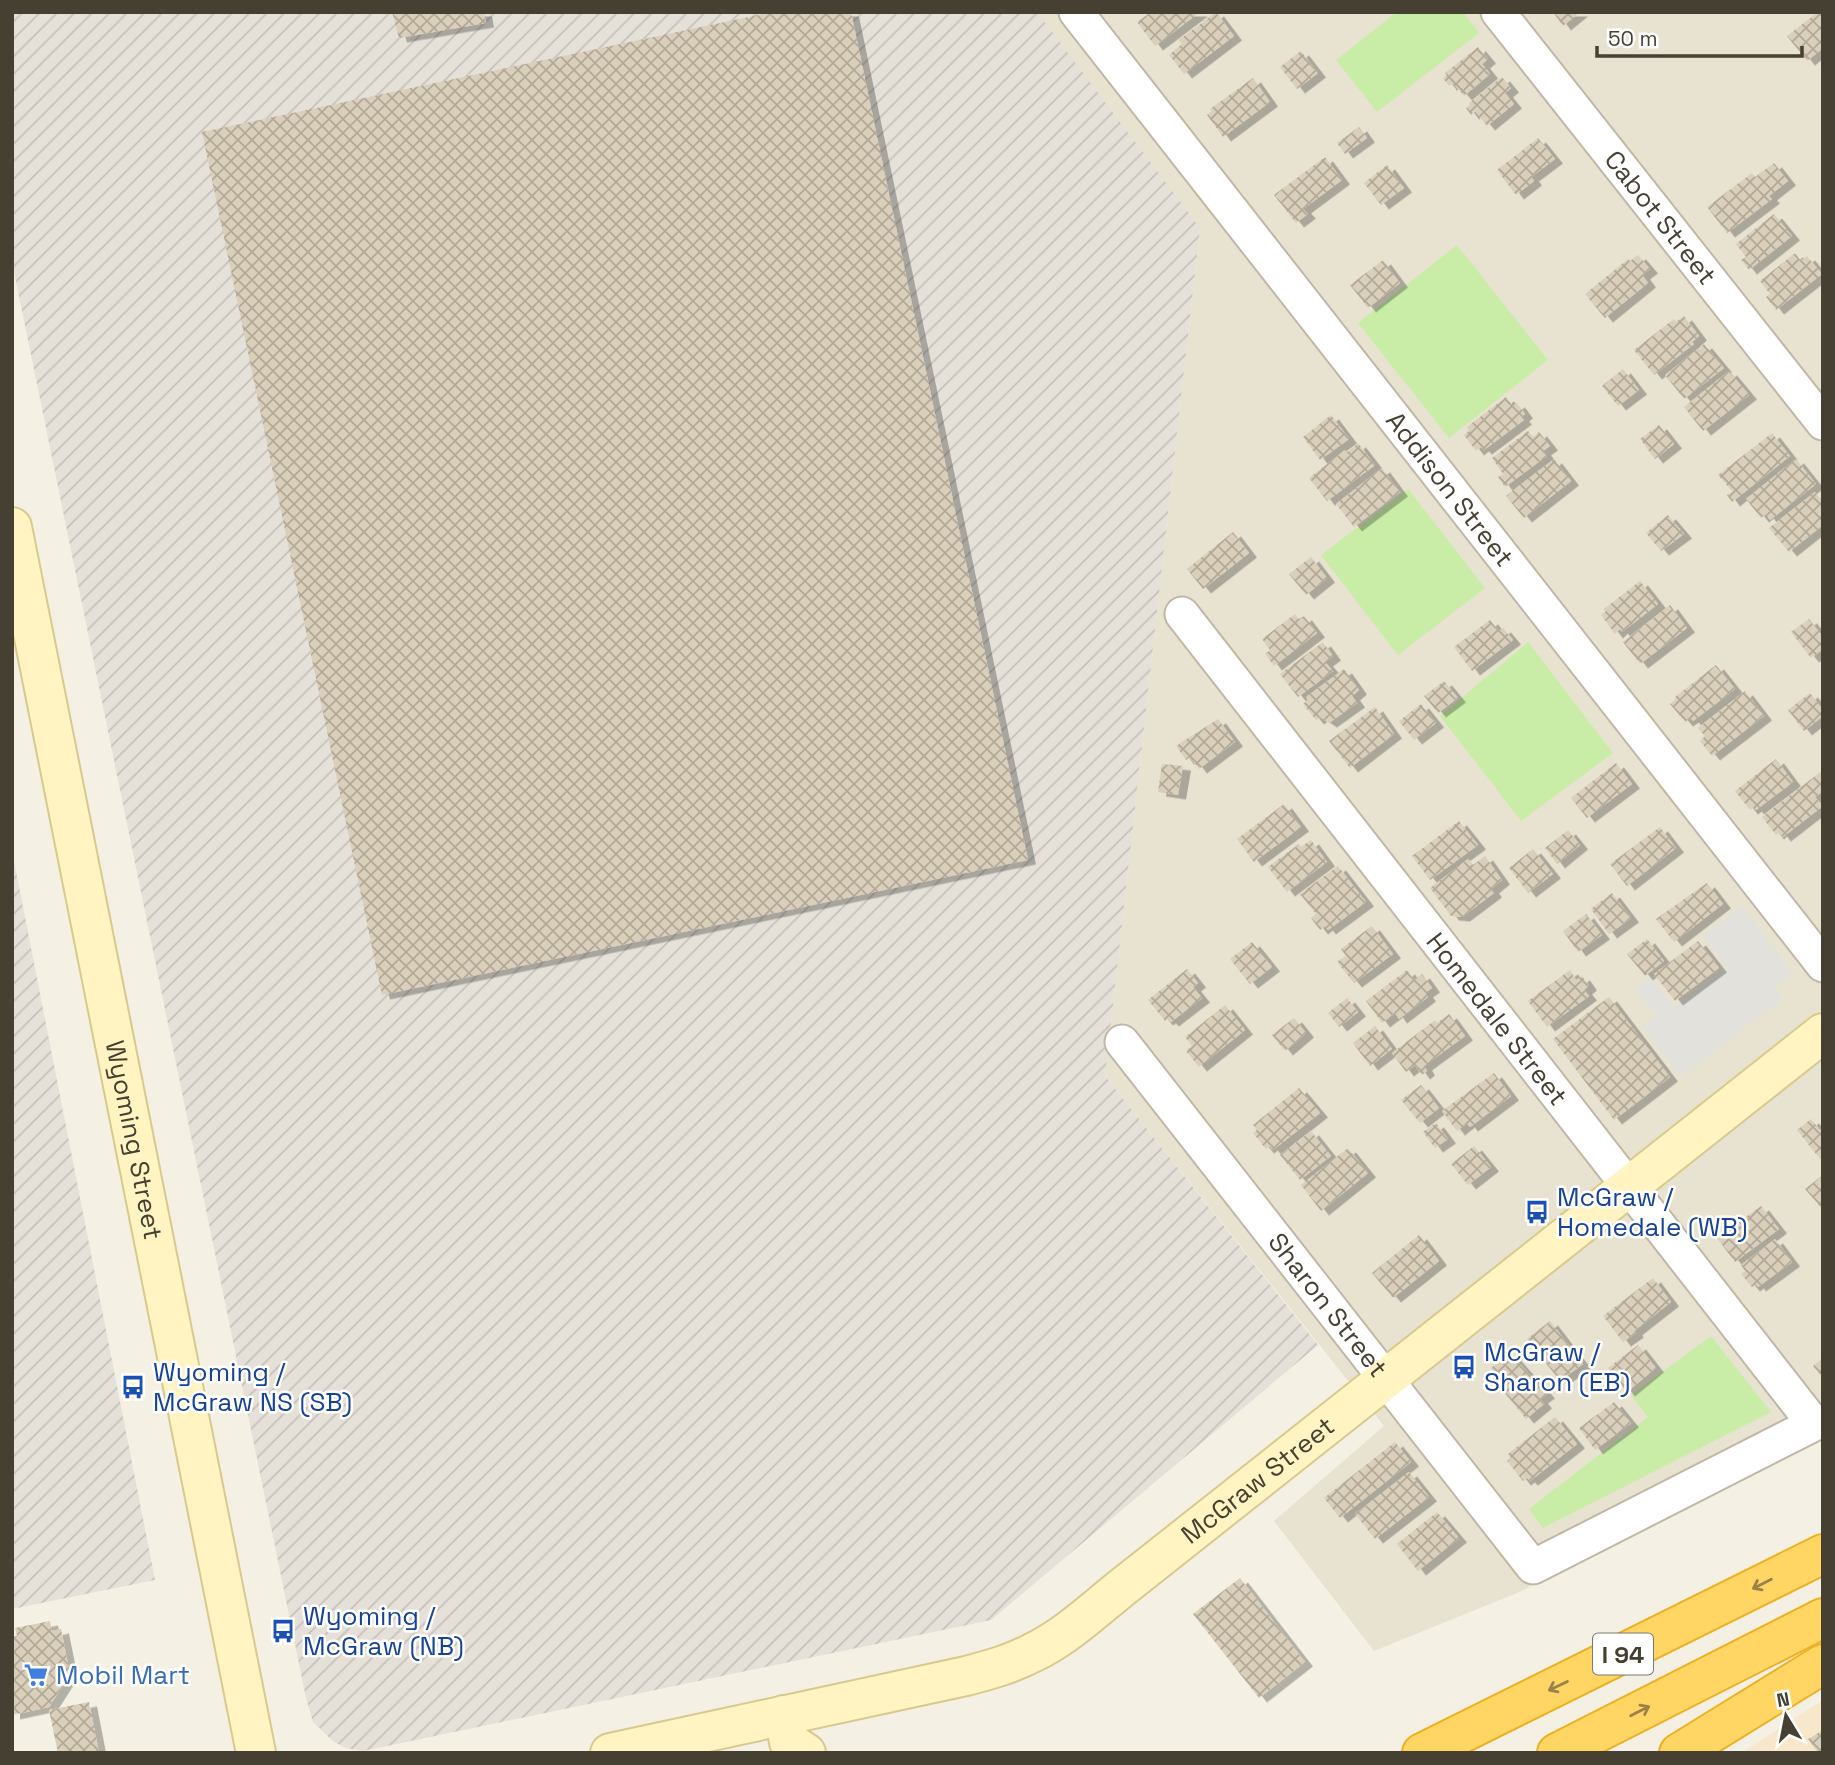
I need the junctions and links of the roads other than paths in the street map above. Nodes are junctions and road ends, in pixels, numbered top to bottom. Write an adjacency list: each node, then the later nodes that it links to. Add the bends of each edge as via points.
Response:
1 (1076, 12): 6 (street, Addison Street)
2 (1498, 12): 3 (street, Cabot Street)
3 (1823, 423)
4 (12, 527): 16 (street, Wyoming Street)
5 (1182, 614): 9 (street, Homedale Street)
6 (1823, 965)
7 (1823, 1033): 9 (street, McGraw Street)
8 (1122, 1042): 10 (street, Sharon Street)
9 (1629, 1187): 10 (street, McGraw Street); 12 (street, Homedale Street, via 1814,1424)
10 (1386, 1379): 12 (street, Sharon Street); 15 (street, McGraw Street, via 1062,1635 1034,1652 966,1676)
11 (1823, 1553): 19 (highway, I 94, one-way to 19)
12 (1533, 1567)
13 (1823, 1618): 20 (highway, I 94, one-way to 13)
14 (1823, 1664): 21 (highway)
15 (784, 1715): 17 (street, McGraw Street); 18 (street, via 789,1742)
16 (256, 1753)
17 (610, 1753)
18 (806, 1753)
19 (1422, 1753)
20 (1557, 1753)
21 (1679, 1753)

